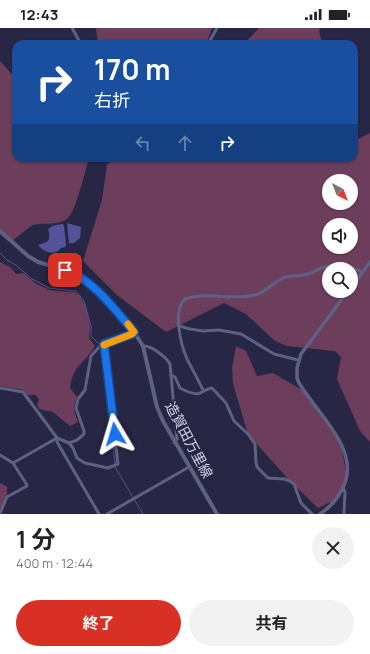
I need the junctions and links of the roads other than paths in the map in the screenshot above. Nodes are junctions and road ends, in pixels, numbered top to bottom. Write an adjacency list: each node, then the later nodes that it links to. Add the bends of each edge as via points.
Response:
1 (72, 28): 3 (street)
2 (218, 28): 4 (street)
3 (79, 40)
4 (210, 40)
5 (0, 232): 11 (main road, 造賀田万里線, via 38,262 76,273 84,278)
6 (370, 262): 7 (street)
7 (363, 272): 8 (street); 10 (street, via 346,266 330,265 308,274 282,278 255,295 191,297 181,304)
8 (358, 279)
9 (343, 298): 14 (street)
10 (179, 326): 14 (street, via 241,334 274,354); 17 (street, via 181,342)
11 (134, 332): 12 (street); 13 (main road, 造賀田万里線)
12 (104, 344): 20 (street, via 91,356 85,390 78,399 76,408 84,434 78,440); 20 (street, via 118,464 108,468 85,463 77,458)
13 (143, 346): 15 (street, via 163,355 170,364); 19 (main road, 造賀田万里線, via 157,407)
14 (298, 360): 24 (street, via 296,373 299,383 345,452 347,473)
15 (172, 375): 17 (street, via 182,389 196,394); 19 (street, via 177,439)
16 (0, 388): 18 (street, via 24,392)
17 (203, 390): 29 (street, via 212,388 226,403 234,420 255,444 256,463 265,475 294,484 301,502)
18 (57, 438): 20 (street); 22 (street); 26 (street)
19 (174, 442): 23 (main road, 造賀田万里線)
20 (68, 443)
21 (0, 455): 22 (street)
22 (14, 462): 25 (street, via 27,486 7,497)
23 (189, 467): 27 (street); 28 (main road, 造賀田万里線)
24 (343, 488): 30 (street, via 333,503); 31 (street)
25 (0, 513)
26 (99, 514)
27 (107, 514)
28 (217, 514)
29 (312, 514)
30 (320, 514)
31 (344, 514)

